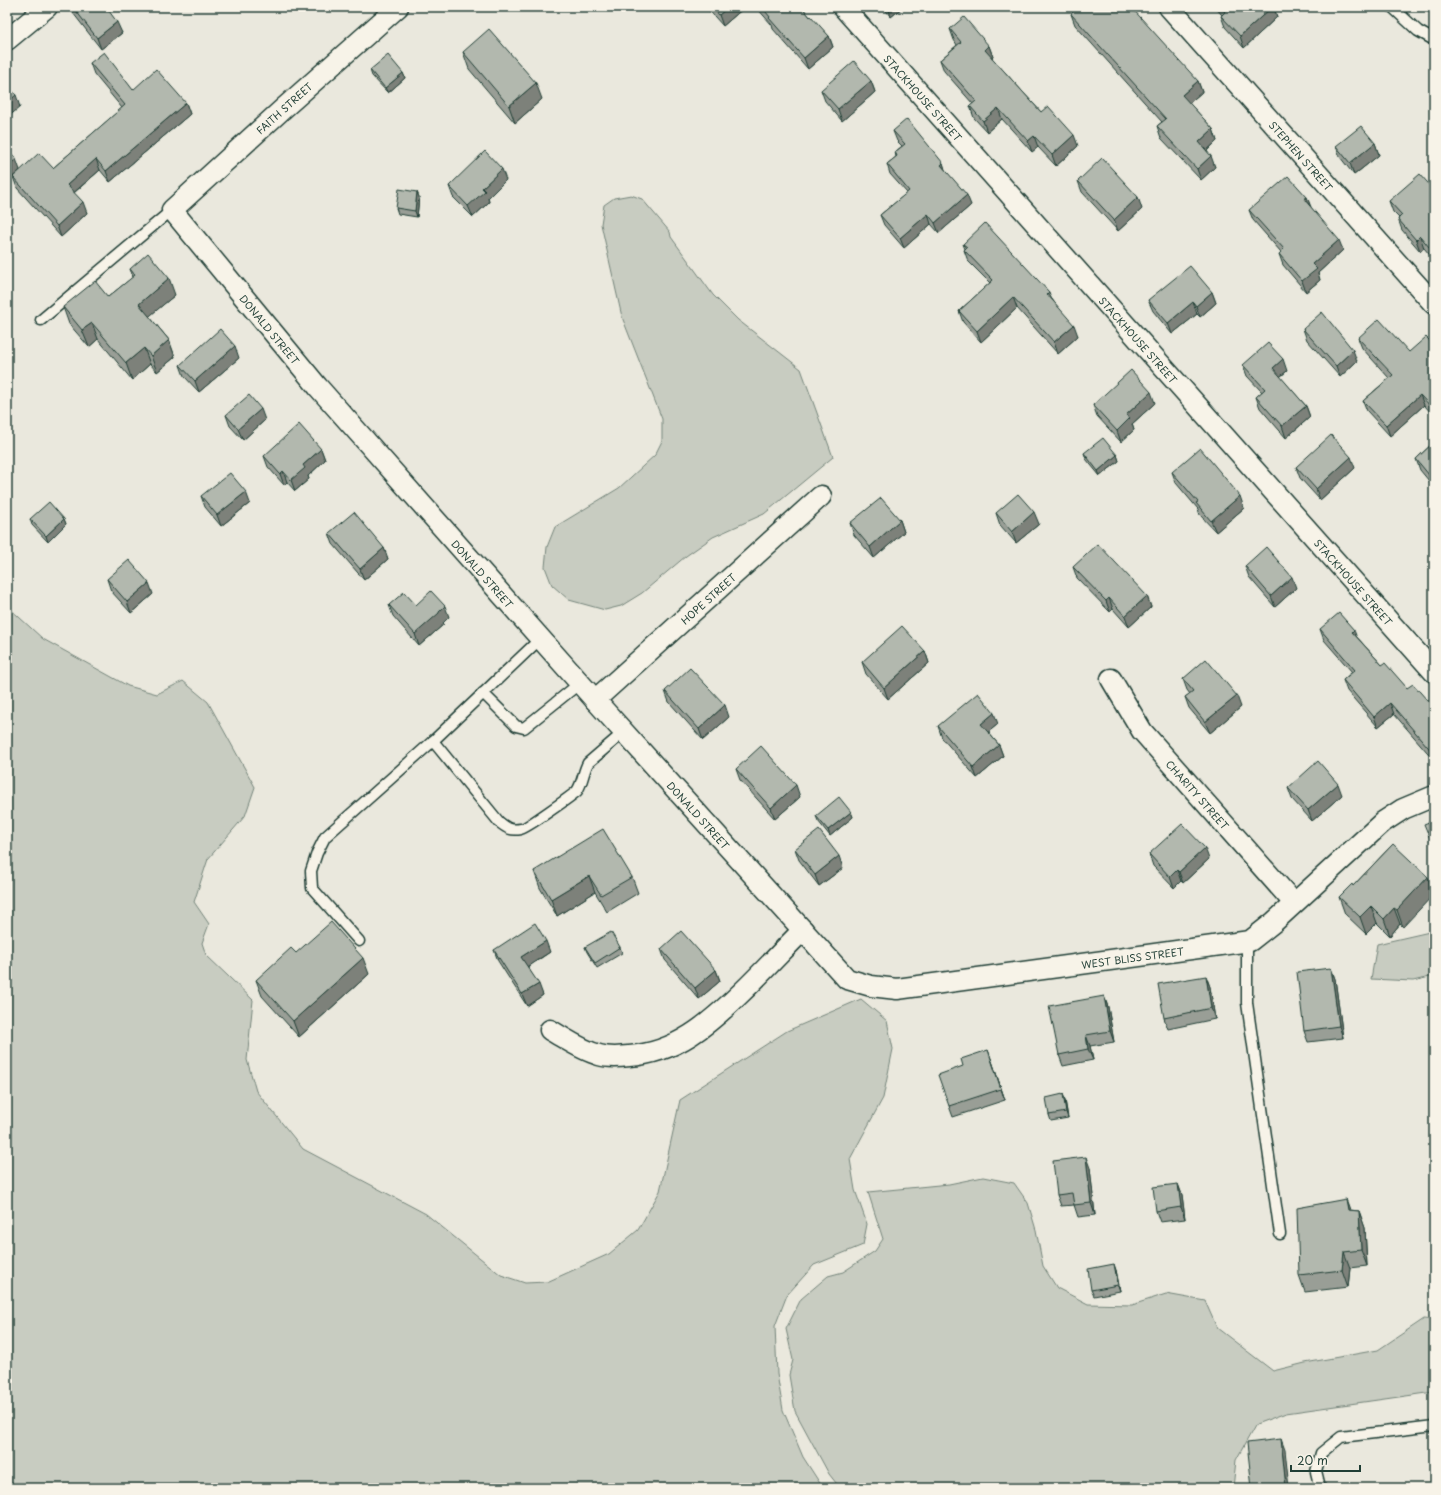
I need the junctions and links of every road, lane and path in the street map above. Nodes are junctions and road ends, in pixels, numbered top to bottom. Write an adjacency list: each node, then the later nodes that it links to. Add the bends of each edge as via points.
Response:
1 (47, 7): 6 (street)
2 (398, 7): 8 (street, FAITH STREET)
3 (843, 7): 13 (street, STACKHOUSE STREET)
4 (1169, 7): 9 (street, STEPHEN STREET)
5 (1392, 7): 7 (lane, via 1418,31)
6 (7, 40)
7 (1434, 40)
8 (172, 210): 10 (lane); 12 (street, DONALD STREET, via 318,387)
9 (1434, 304)
10 (41, 320)
11 (821, 496): 17 (street, HOPE STREET)
12 (540, 639): 15 (street, DONALD STREET); 16 (lane)
13 (1434, 672)
14 (1111, 680): 21 (street, CHARITY STREET, via 1142,730)
15 (580, 683): 16 (lane, via 524,728 516,726); 17 (street, DONALD STREET)
16 (483, 693): 19 (lane)
17 (595, 700): 18 (street, DONALD STREET)
18 (624, 732): 19 (lane, via 588,763 576,792 523,830 509,830 499,822); 22 (street, DONALD STREET)
19 (433, 741): 23 (lane, via 325,837 317,853 311,871 312,888)
20 (1434, 796): 21 (street, WEST BLISS STREET, via 1404,809 1383,822)
21 (1294, 903): 24 (street, WEST BLISS STREET)
22 (802, 930): 24 (street, WEST BLISS STREET, via 847,978 871,986 897,989); 25 (street, via 764,971 712,1020 695,1033 668,1047 636,1056 600,1056)
23 (359, 941)
24 (1247, 942): 26 (lane, via 1247,1003)
25 (550, 1030)
26 (1280, 1234)
27 (1434, 1426): 28 (lane, via 1342,1437 1321,1453 1316,1472)
28 (1320, 1488)

